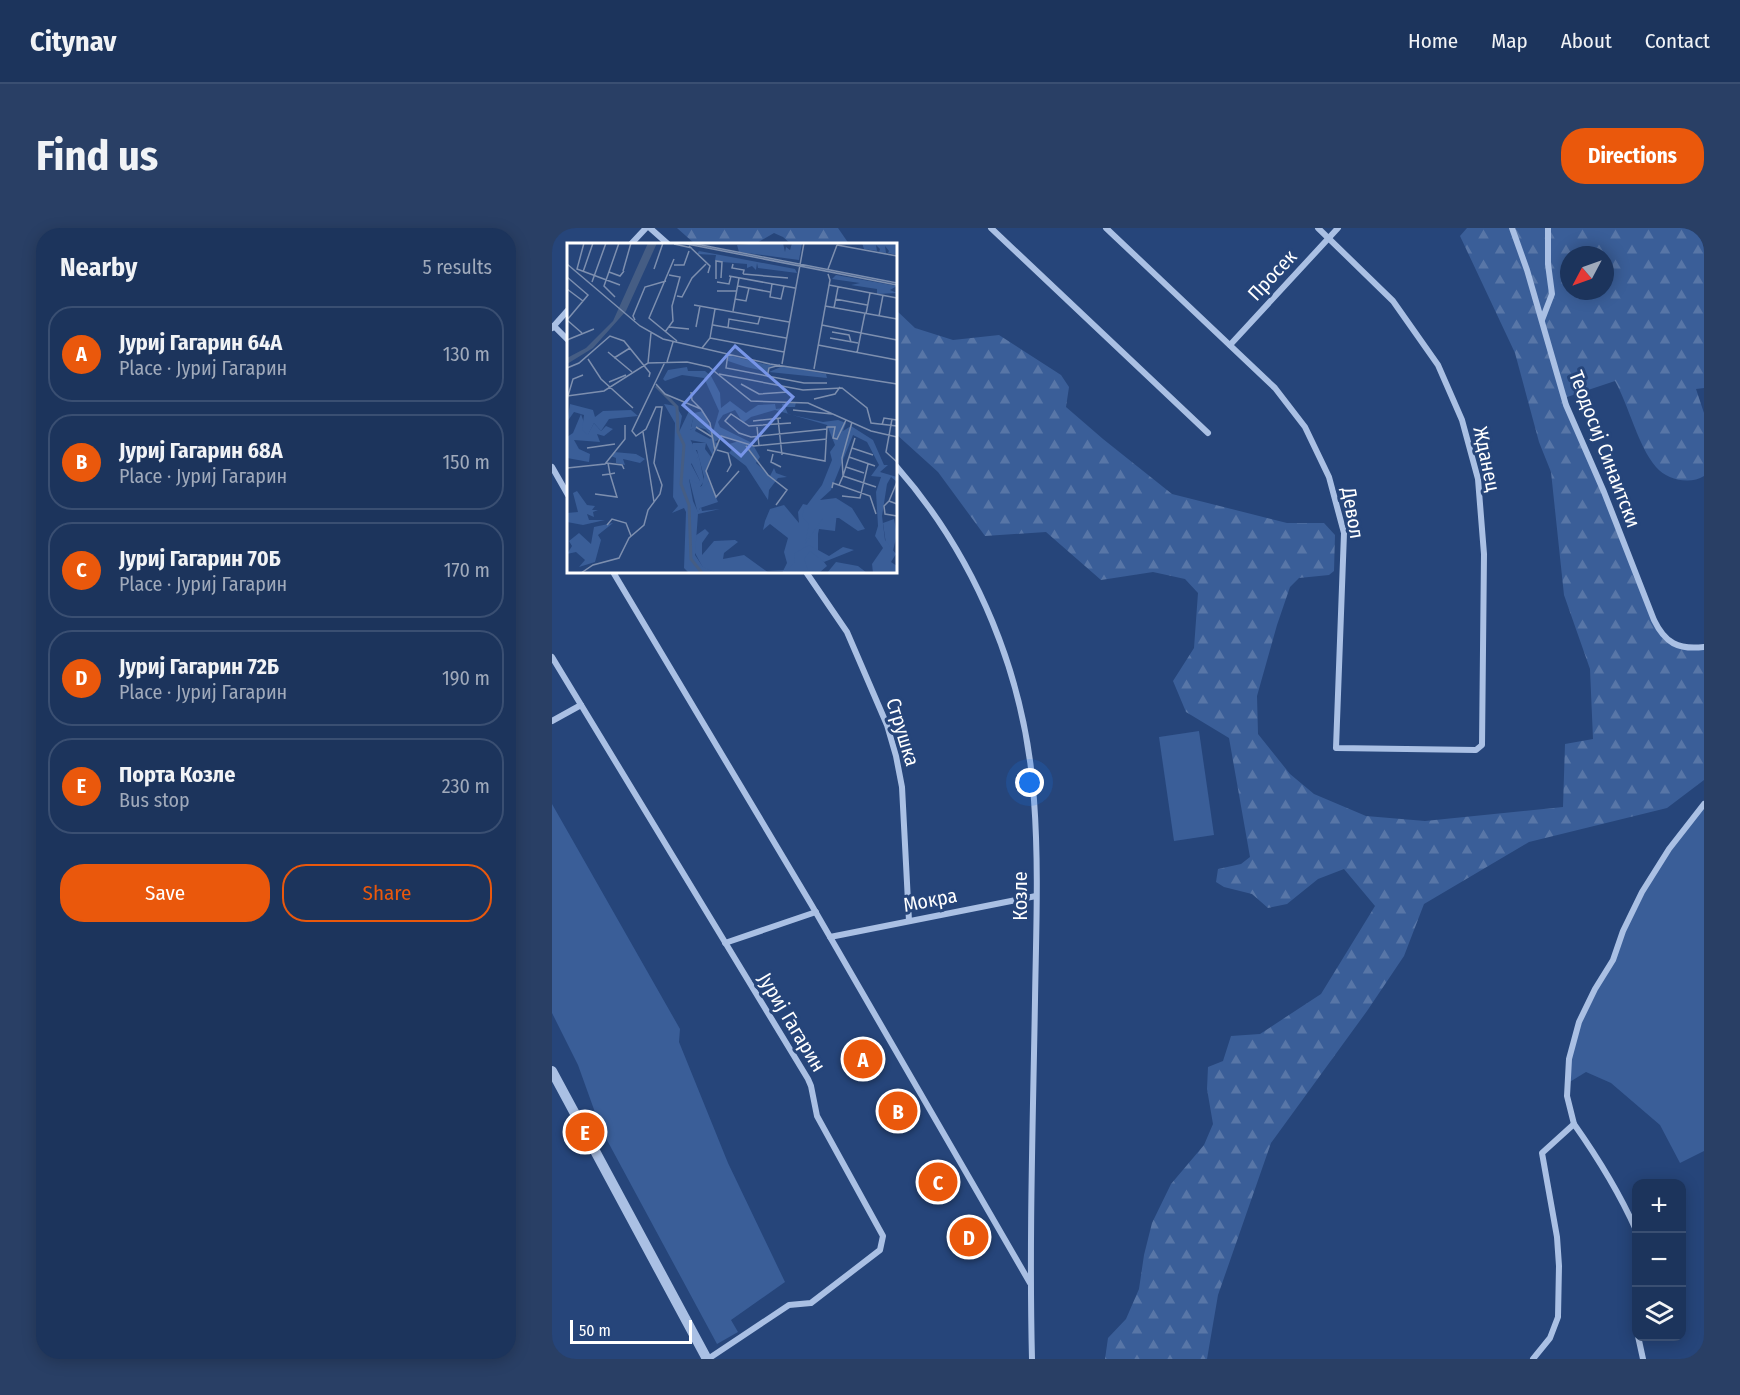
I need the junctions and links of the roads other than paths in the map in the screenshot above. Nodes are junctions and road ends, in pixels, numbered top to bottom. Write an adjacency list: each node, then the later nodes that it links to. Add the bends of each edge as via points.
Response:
1 (648, 228): 9 (street); 10 (street)
2 (991, 228): 16 (street)
3 (1106, 228): 15 (street, Девол)
4 (1318, 228): 8 (street, Жданец)
5 (1338, 228): 8 (street, Просек)
6 (1512, 228): 12 (street, Теодосиј Синаитски)
7 (1548, 228): 12 (street, via 1552,294)
8 (1329, 238): 15 (street, Просек); 26 (street, Жданец, via 1393,301 1438,365 1462,420 1478,479 1484,554)
9 (632, 243)
10 (667, 243)
11 (567, 311): 13 (street)
12 (1542, 320): 22 (street, Теодосиј Синаитски, via 1566,405 1657,627 1669,641)
13 (553, 327): 14 (street)
14 (567, 339)
15 (1230, 345): 26 (street, Девол, via 1275,388 1305,427 1329,477 1344,533 1336,748)
16 (1208, 433)
17 (552, 467): 19 (street)
18 (897, 467): 28 (street, Козле, via 968,570 1001,642 1031,764)
19 (567, 493)
20 (615, 573): 29 (street)
21 (807, 573): 30 (street, Струшка, via 847,632 887,725 902,787)
22 (1704, 647)
23 (552, 657): 24 (street, Јуриј Гагарин)
24 (580, 705): 25 (street); 32 (street, Јуриј Гагарин)
25 (552, 721)
26 (1480, 748)
27 (1704, 804): 34 (street, via 1642,892 1613,960 1579,1022 1569,1059 1567,1096)
28 (1036, 896): 30 (street, Мокра); 36 (street, Козле)
29 (816, 912): 31 (street); 32 (street)
30 (909, 921): 31 (street, Мокра)
31 (830, 937): 36 (street)
32 (725, 944): 38 (street, Јуриј Гагарин, via 808,1079 817,1116 883,1236 880,1250 811,1303 789,1305)
33 (552, 1071): 38 (street)
34 (1574, 1124): 35 (street, via 1621,1196); 40 (street, via 1542,1153 1557,1237 1558,1317 1550,1338)
35 (1632, 1221)
36 (1030, 1283): 39 (street, Козле)
37 (1639, 1341): 41 (street)
38 (707, 1359)
39 (1032, 1359)
40 (1533, 1359)
41 (1643, 1359)

